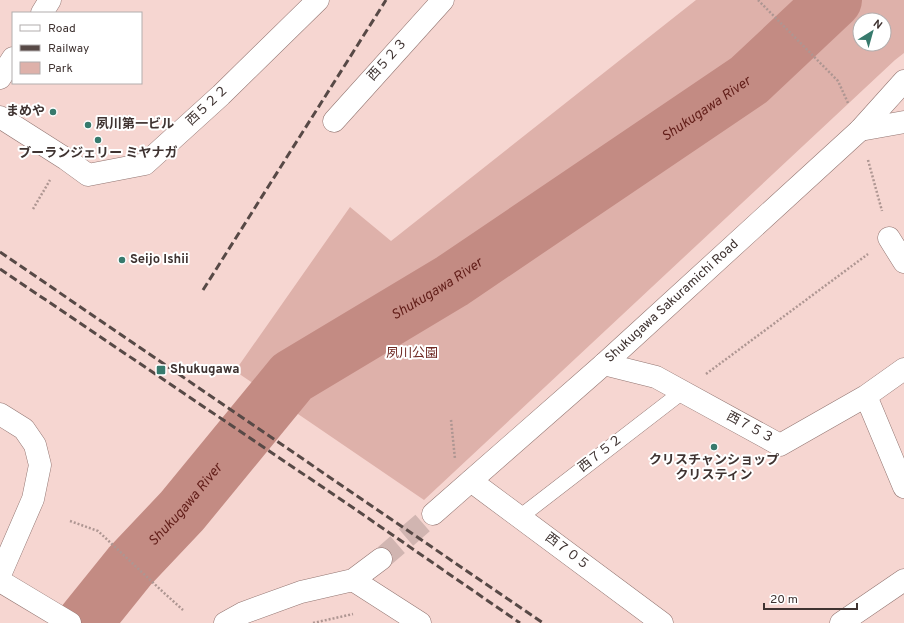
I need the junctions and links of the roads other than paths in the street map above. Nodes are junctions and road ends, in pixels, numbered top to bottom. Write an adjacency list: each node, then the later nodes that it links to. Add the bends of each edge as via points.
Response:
1 (50, 0): 4 (street)
2 (443, 0): 9 (street, 西５２３)
3 (313, 2): 8 (street, 西５２２, via 221,95 145,164 88,175)
4 (43, 12)
5 (12, 60): 6 (street)
6 (0, 78)
7 (904, 81): 11 (street, Shukugawa Sakuramichi Road)
8 (0, 117)
9 (334, 121)
10 (904, 122): 11 (street)
11 (860, 130): 14 (street, Shukugawa Sakuramichi Road)
12 (889, 238): 13 (street)
13 (904, 262)
14 (604, 364): 16 (street, 西７５３, via 656,377); 19 (street, Shukugawa Sakuramichi Road)
15 (904, 369): 17 (street)
16 (682, 392): 17 (street, 西７５３, via 780,445); 22 (lane, 西７５２)
17 (866, 396): 20 (street)
18 (0, 414): 24 (street, via 24,429 35,445 40,465 33,499)
19 (471, 481): 21 (street, Shukugawa Sakuramichi Road); 22 (street, 西７０５)
20 (904, 487)
21 (433, 514)
22 (520, 517): 31 (street, 西７０５)
23 (380, 559): 25 (street)
24 (0, 575)
25 (353, 580): 29 (street, via 301,592 243,613); 30 (street)
26 (904, 580): 32 (street)
27 (0, 581): 28 (street)
28 (70, 623)
29 (225, 623)
30 (420, 623)
31 (662, 623)
32 (841, 623)

